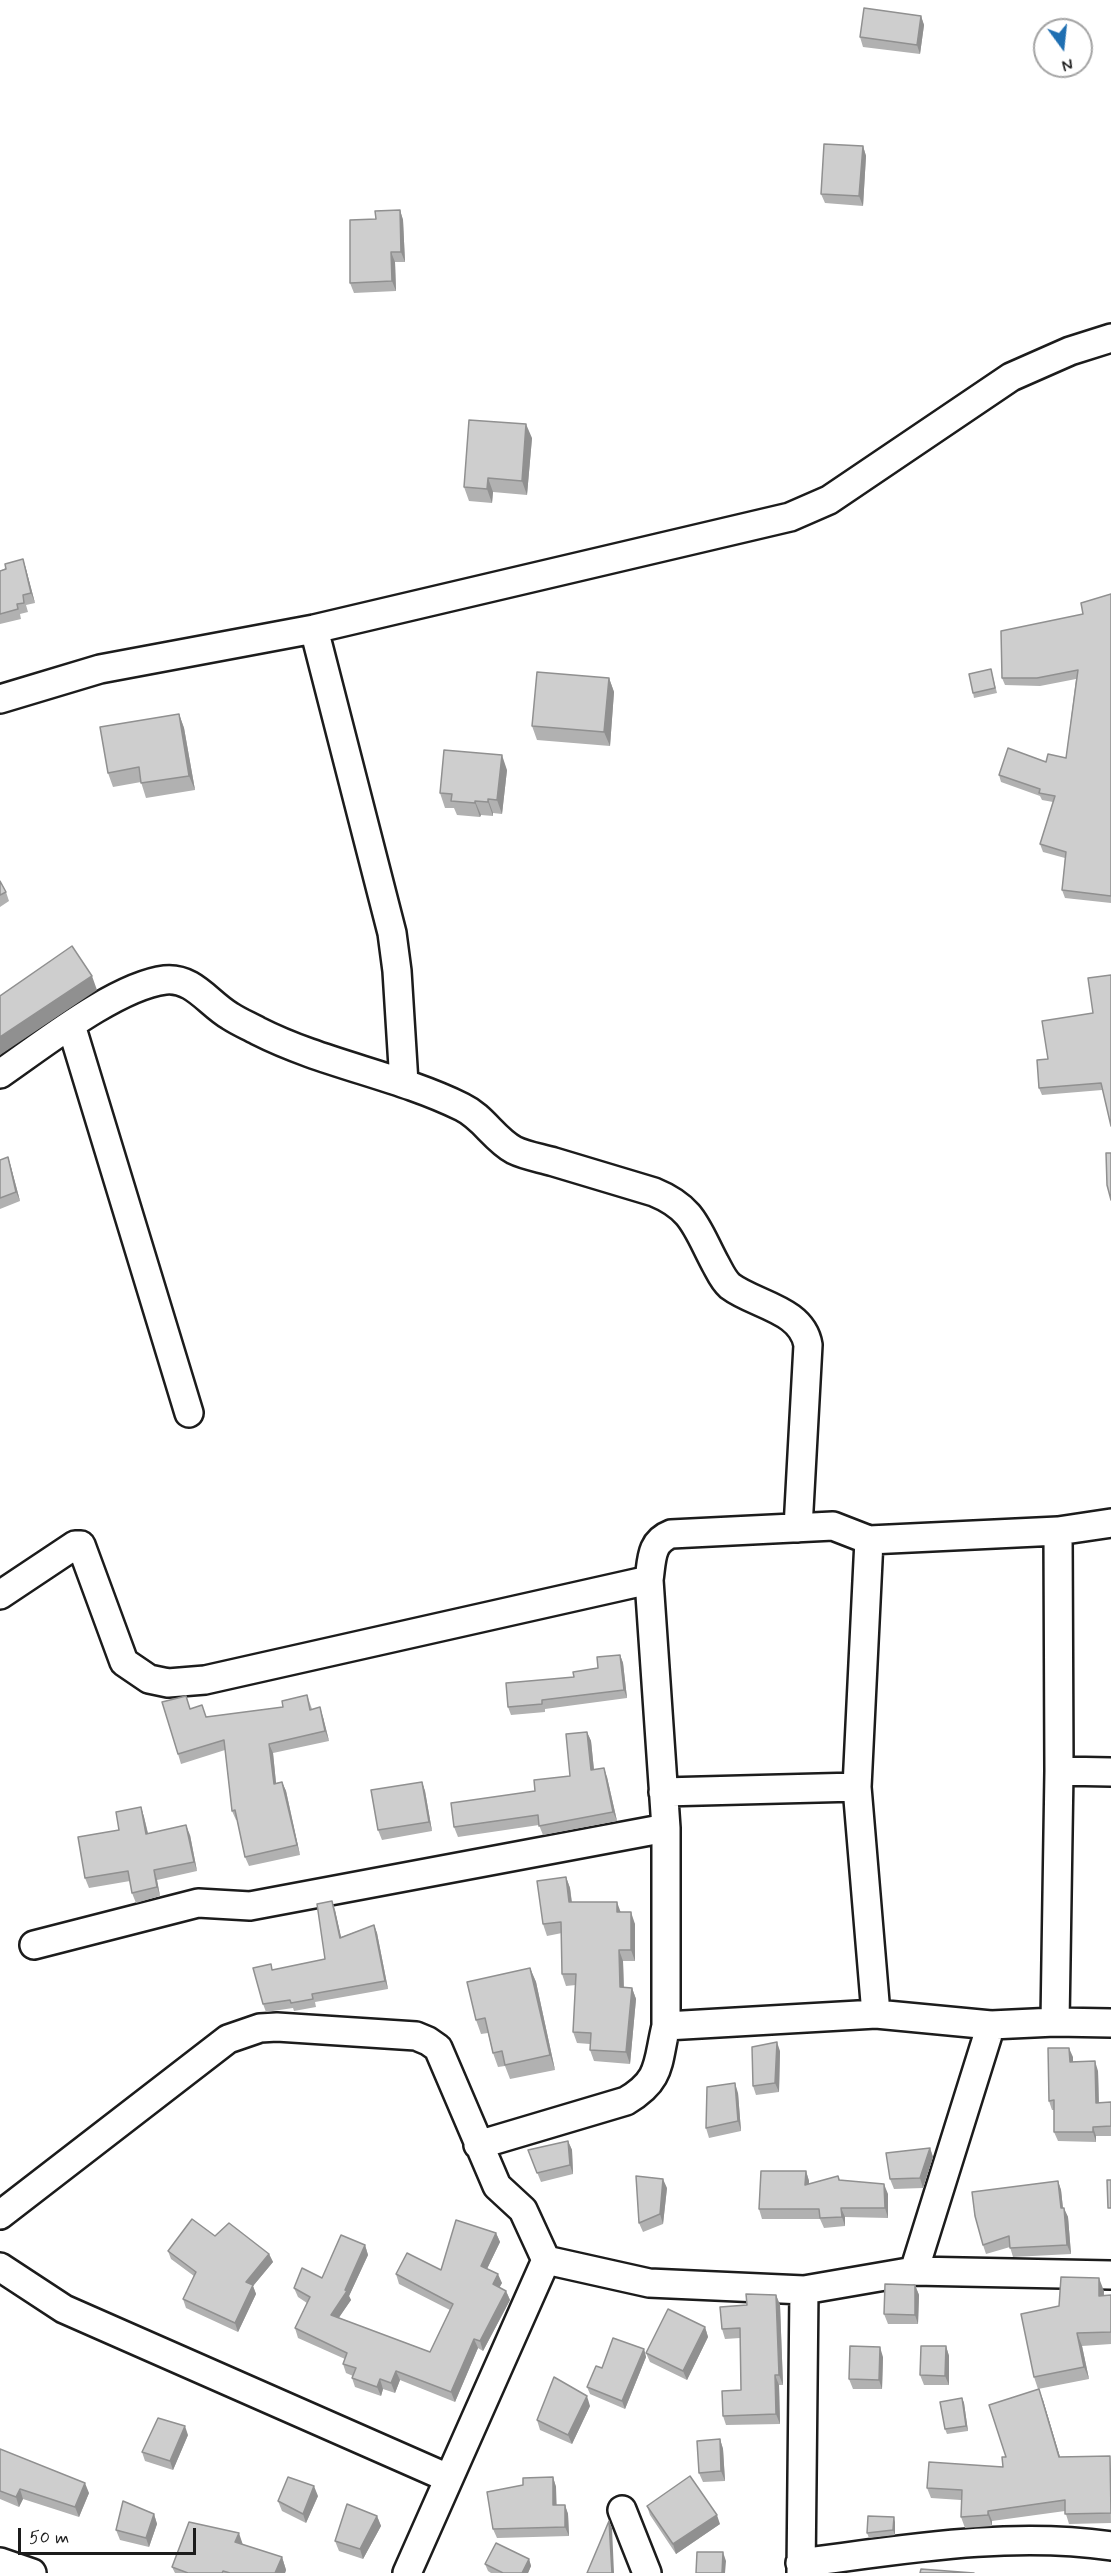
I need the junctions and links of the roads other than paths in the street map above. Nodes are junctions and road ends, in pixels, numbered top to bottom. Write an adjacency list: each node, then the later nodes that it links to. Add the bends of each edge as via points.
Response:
1 (1111, 338): 2 (street, via 1011,377 829,500 790,517)
2 (314, 629): 3 (street, via 100,669); 6 (street, via 392,933)
3 (0, 699)
4 (70, 1025): 5 (street); 6 (street, via 122,994 166,980 180,981 229,1016 263,1034); 7 (street)
5 (0, 1074)
6 (404, 1083): 9 (street, via 464,1107 515,1150 672,1200 691,1218 728,1284 801,1326 808,1345)
7 (189, 1413)
8 (1111, 1523): 10 (street)
9 (798, 1527): 11 (street, via 833,1526); 12 (street, via 671,1534 660,1538 653,1548)
10 (1058, 1532): 11 (street); 14 (street)
11 (869, 1540): 16 (street)
12 (649, 1580): 13 (street, via 205,1680 168,1683 149,1679 124,1662 81,1545 75,1545); 17 (street)
13 (0, 1595)
14 (1059, 1771): 15 (street); 21 (street)
15 (1111, 1772)
16 (857, 1787): 17 (street); 20 (street)
17 (663, 1792): 18 (street)
18 (666, 1828): 19 (street, via 250,1906 198,1903); 24 (street)
19 (34, 1945)
20 (876, 2014): 23 (street); 24 (street)
21 (1055, 2022): 22 (street); 23 (street)
22 (1111, 2023)
23 (991, 2025): 29 (street)
24 (666, 2026): 25 (street, via 654,2078 645,2090 626,2101)
25 (478, 2145): 26 (street, via 444,2058 428,2041 396,2034 260,2028 228,2039); 27 (street, via 497,2186 523,2210)
26 (0, 2216)
27 (546, 2260): 31 (street, via 649,2283); 32 (street)
28 (0, 2267): 32 (street, via 64,2309)
29 (914, 2271): 30 (street); 31 (street)
30 (1111, 2275)
31 (804, 2290): 36 (street)
32 (448, 2478): 38 (street)
33 (622, 2510): 39 (street)
34 (1111, 2546): 36 (street, via 1034,2541 957,2544)
35 (0, 2562): 37 (street)
36 (800, 2568)
37 (32, 2573)
38 (407, 2573)
39 (647, 2573)

